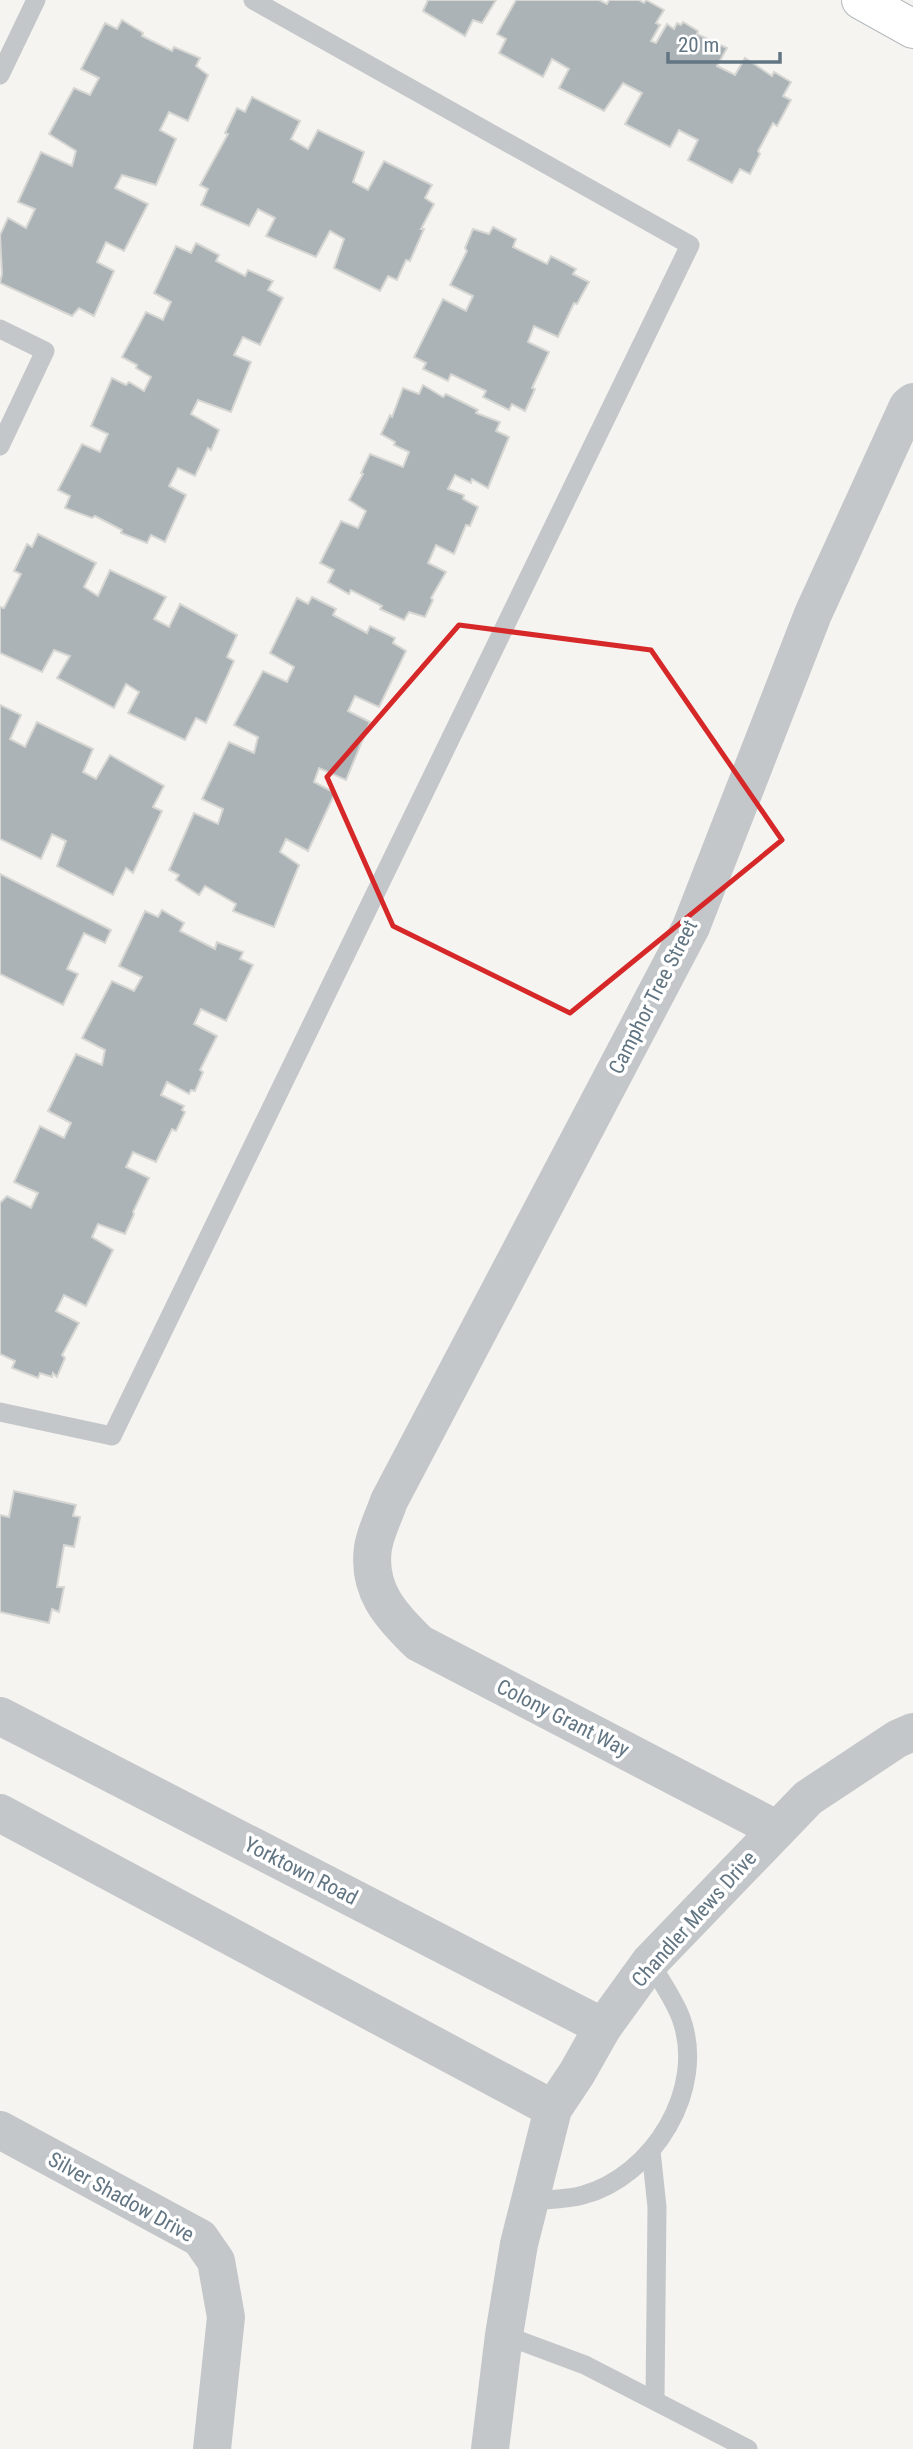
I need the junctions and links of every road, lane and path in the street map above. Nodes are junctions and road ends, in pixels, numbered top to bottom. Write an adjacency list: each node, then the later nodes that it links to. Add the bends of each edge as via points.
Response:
1 (36, 0): 5 (lane)
2 (253, 0): 9 (lane, via 690,245 112,1436)
3 (861, 0): 4 (street)
4 (913, 29)
5 (0, 75)
6 (0, 329): 8 (lane, via 45,351)
7 (913, 402): 10 (street, Camphor Tree Street, via 813,614 691,927 389,1501 373,1548)
8 (0, 446)
9 (0, 1412)
10 (374, 1581): 14 (street, Colony Grant Way, via 391,1616 419,1643)
11 (0, 1716): 16 (street, Yorktown Road)
12 (913, 1732): 14 (street, Chandler Mews Drive, via 808,1798)
13 (0, 1813): 17 (street)
14 (776, 1829): 15 (street, Chandler Mews Drive)
15 (650, 1962): 16 (street, Chandler Mews Drive); 19 (lane, via 681,2017 688,2047 678,2108)
16 (603, 2026): 17 (street, Chandler Mews Drive)
17 (553, 2109): 20 (street, Chandler Mews Drive)
18 (0, 2130): 23 (street, Silver Shadow Drive, via 200,2238 216,2262 226,2317)
19 (651, 2151): 20 (lane, via 620,2179 583,2195); 22 (lane, via 657,2207)
20 (530, 2201): 21 (street, Chandler Mews Drive)
21 (504, 2335): 22 (lane, via 585,2365); 24 (street, Chandler Mews Drive)
22 (655, 2400): 25 (lane)
23 (212, 2449)
24 (490, 2449)
25 (748, 2449)

